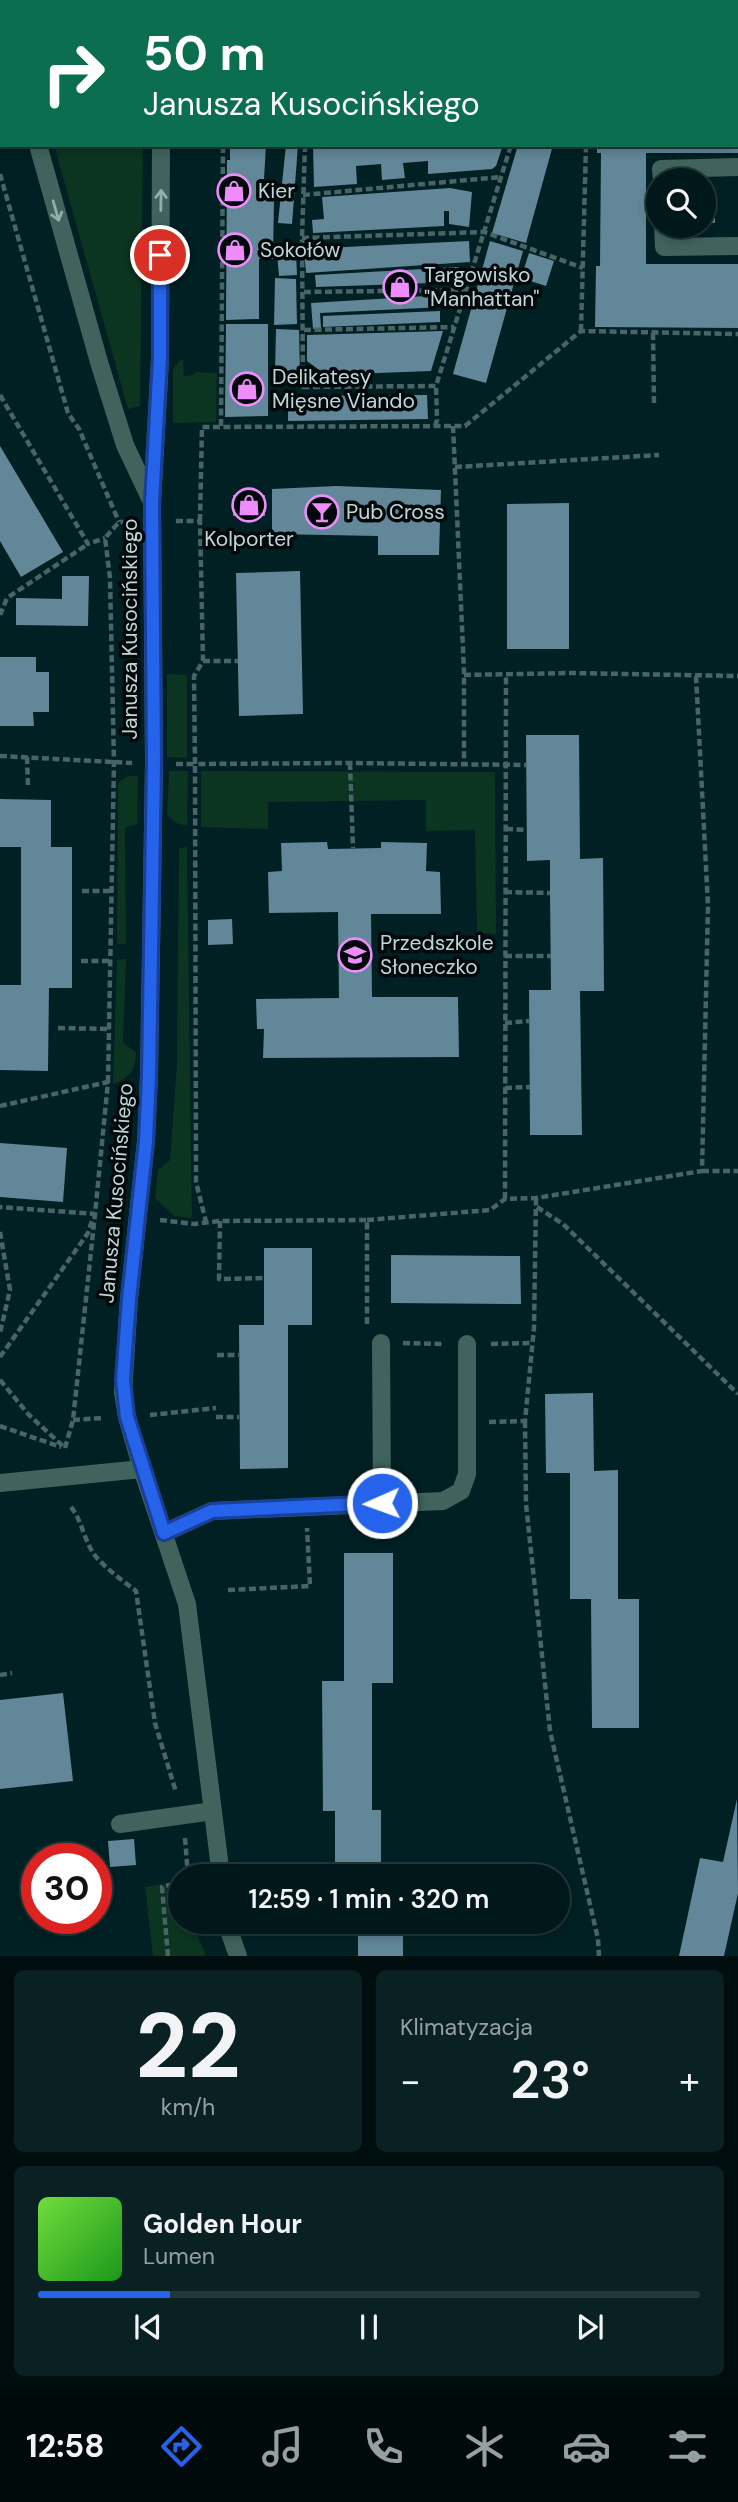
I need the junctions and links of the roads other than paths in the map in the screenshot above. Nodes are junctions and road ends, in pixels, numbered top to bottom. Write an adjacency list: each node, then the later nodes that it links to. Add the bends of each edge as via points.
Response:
1 (39, 147): 7 (street, Janusza Kusocińskiego, one-way to 7, via 125,445)
2 (161, 147): 7 (street, Janusza Kusocińskiego, one-way to 2, via 160,359)
3 (738, 167): 4 (street)
4 (700, 168)
5 (664, 238): 6 (street, via 664,247)
6 (738, 246)
7 (152, 502): 10 (street, Janusza Kusocińskiego, via 149,1075 123,1392)
8 (381, 1342): 12 (street)
9 (467, 1344): 12 (street, via 467,1474 461,1492 443,1501)
10 (142, 1469): 11 (street); 13 (street, Janusza Kusocińskiego)
11 (0, 1483)
12 (382, 1503): 13 (street, via 212,1511)
13 (164, 1533): 14 (street, Janusza Kusocińskiego, via 187,1604)
14 (213, 1811): 15 (street); 16 (street, Janusza Kusocińskiego)
15 (120, 1824)
16 (220, 1864)
17 (230, 1934): 18 (street)
18 (238, 1956)

